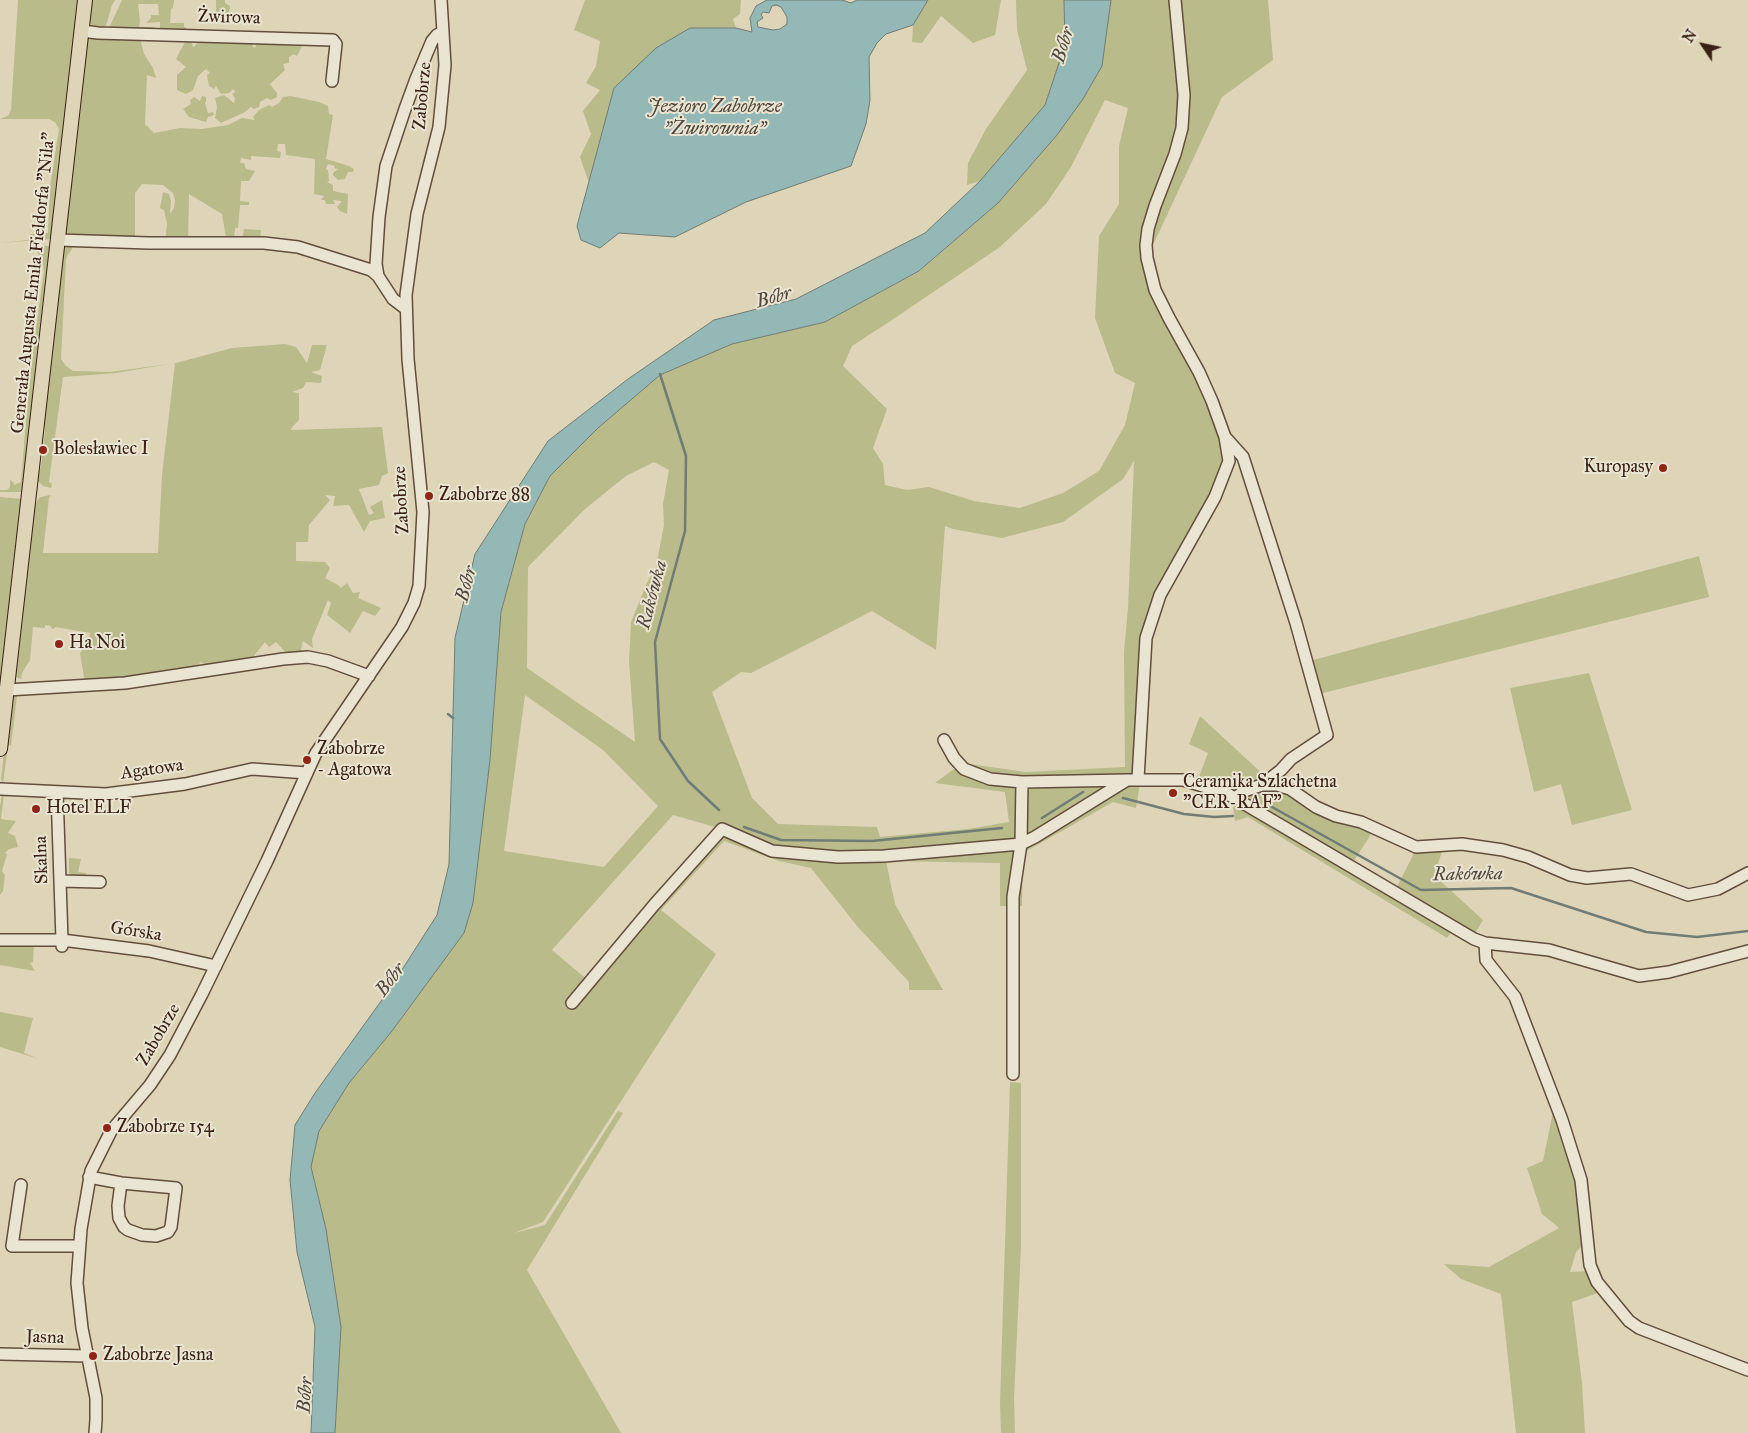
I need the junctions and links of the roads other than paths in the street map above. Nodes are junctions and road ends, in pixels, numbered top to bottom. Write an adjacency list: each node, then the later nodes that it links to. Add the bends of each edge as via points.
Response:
1 (85, 0): 4 (main road, Generała Augusta Emila Fieldorfa "Nila")
2 (441, 0): 5 (street, Zabobrze)
3 (1175, 0): 10 (street, via 1184,95 1182,128 1148,229 1147,258 1155,290 1199,372)
4 (82, 31): 6 (street, Żwirowa, via 334,40); 7 (main road, Generała Augusta Emila Fieldorfa "Nila")
5 (443, 32): 8 (street, Zabobrze, via 431,44 386,166 379,217); 9 (street, Zabobrze, via 445,77 439,127 417,214)
6 (332, 81)
7 (58, 240): 8 (street, via 281,245 306,249 371,270); 12 (main road, Generała Augusta Emila Fieldorfa "Nila")
8 (378, 276): 9 (street, via 393,299)
9 (406, 309): 11 (street, Zabobrze, via 423,512 421,566 410,614)
10 (1225, 437): 15 (street, via 1243,457 1296,623 1327,735 1291,759); 17 (street, via 1229,461 1215,497 1160,595 1146,638)
11 (369, 676): 12 (street, via 308,657 125,682); 16 (street, Zabobrze, via 323,742)
12 (7, 690): 14 (main road, Generała Augusta Emila Fieldorfa "Nila")
13 (944, 740): 18 (street, via 964,769 990,779)
14 (0, 749)
15 (1282, 770): 19 (street); 21 (street, via 1282,779)
16 (307, 773): 22 (street, Agatowa, via 252,769 158,788 106,794); 32 (street, Zabobrze)
17 (1132, 780): 18 (street); 23 (street, via 1183,780); 24 (street)
18 (1022, 782): 24 (street)
19 (1262, 785): 21 (street); 23 (street, via 1244,791)
20 (0, 789): 22 (street, Agatowa)
21 (1290, 789): 25 (street, via 1316,807 1416,847 1462,844 1503,850 1570,875 1587,878 1631,874 1688,896 1718,889)
22 (57, 792): 26 (street, Skalna)
23 (1236, 798): 30 (street)
24 (1021, 844): 33 (street, via 838,857 772,851 722,829); 34 (street, via 1013,896)
25 (1748, 874)
26 (60, 881): 27 (street); 29 (street, Skalna)
27 (100, 882)
28 (0, 940): 29 (street, Górska)
29 (62, 943): 32 (street, Górska, via 149,952)
30 (1485, 943): 31 (street, via 1548,950 1639,976 1669,972); 41 (street, via 1486,960 1515,997 1562,1120 1581,1180 1590,1265 1597,1282 1629,1321 1639,1328)
31 (1748, 950)
32 (216, 966): 35 (street, Zabobrze, via 162,1068 111,1131)
33 (572, 1003)
34 (1013, 1074)
35 (89, 1177): 36 (street); 38 (street, Zabobrze)
36 (121, 1183): 36 (street, via 176,1188 168,1232 156,1236 142,1235 124,1227 118,1206)
37 (21, 1185): 38 (street, via 12,1246)
38 (79, 1246): 40 (street, Zabobrze, via 77,1283)
39 (0, 1354): 40 (street, Jasna)
40 (88, 1356): 42 (street, Zabobrze, via 96,1398)
41 (1748, 1370)
42 (95, 1433)

